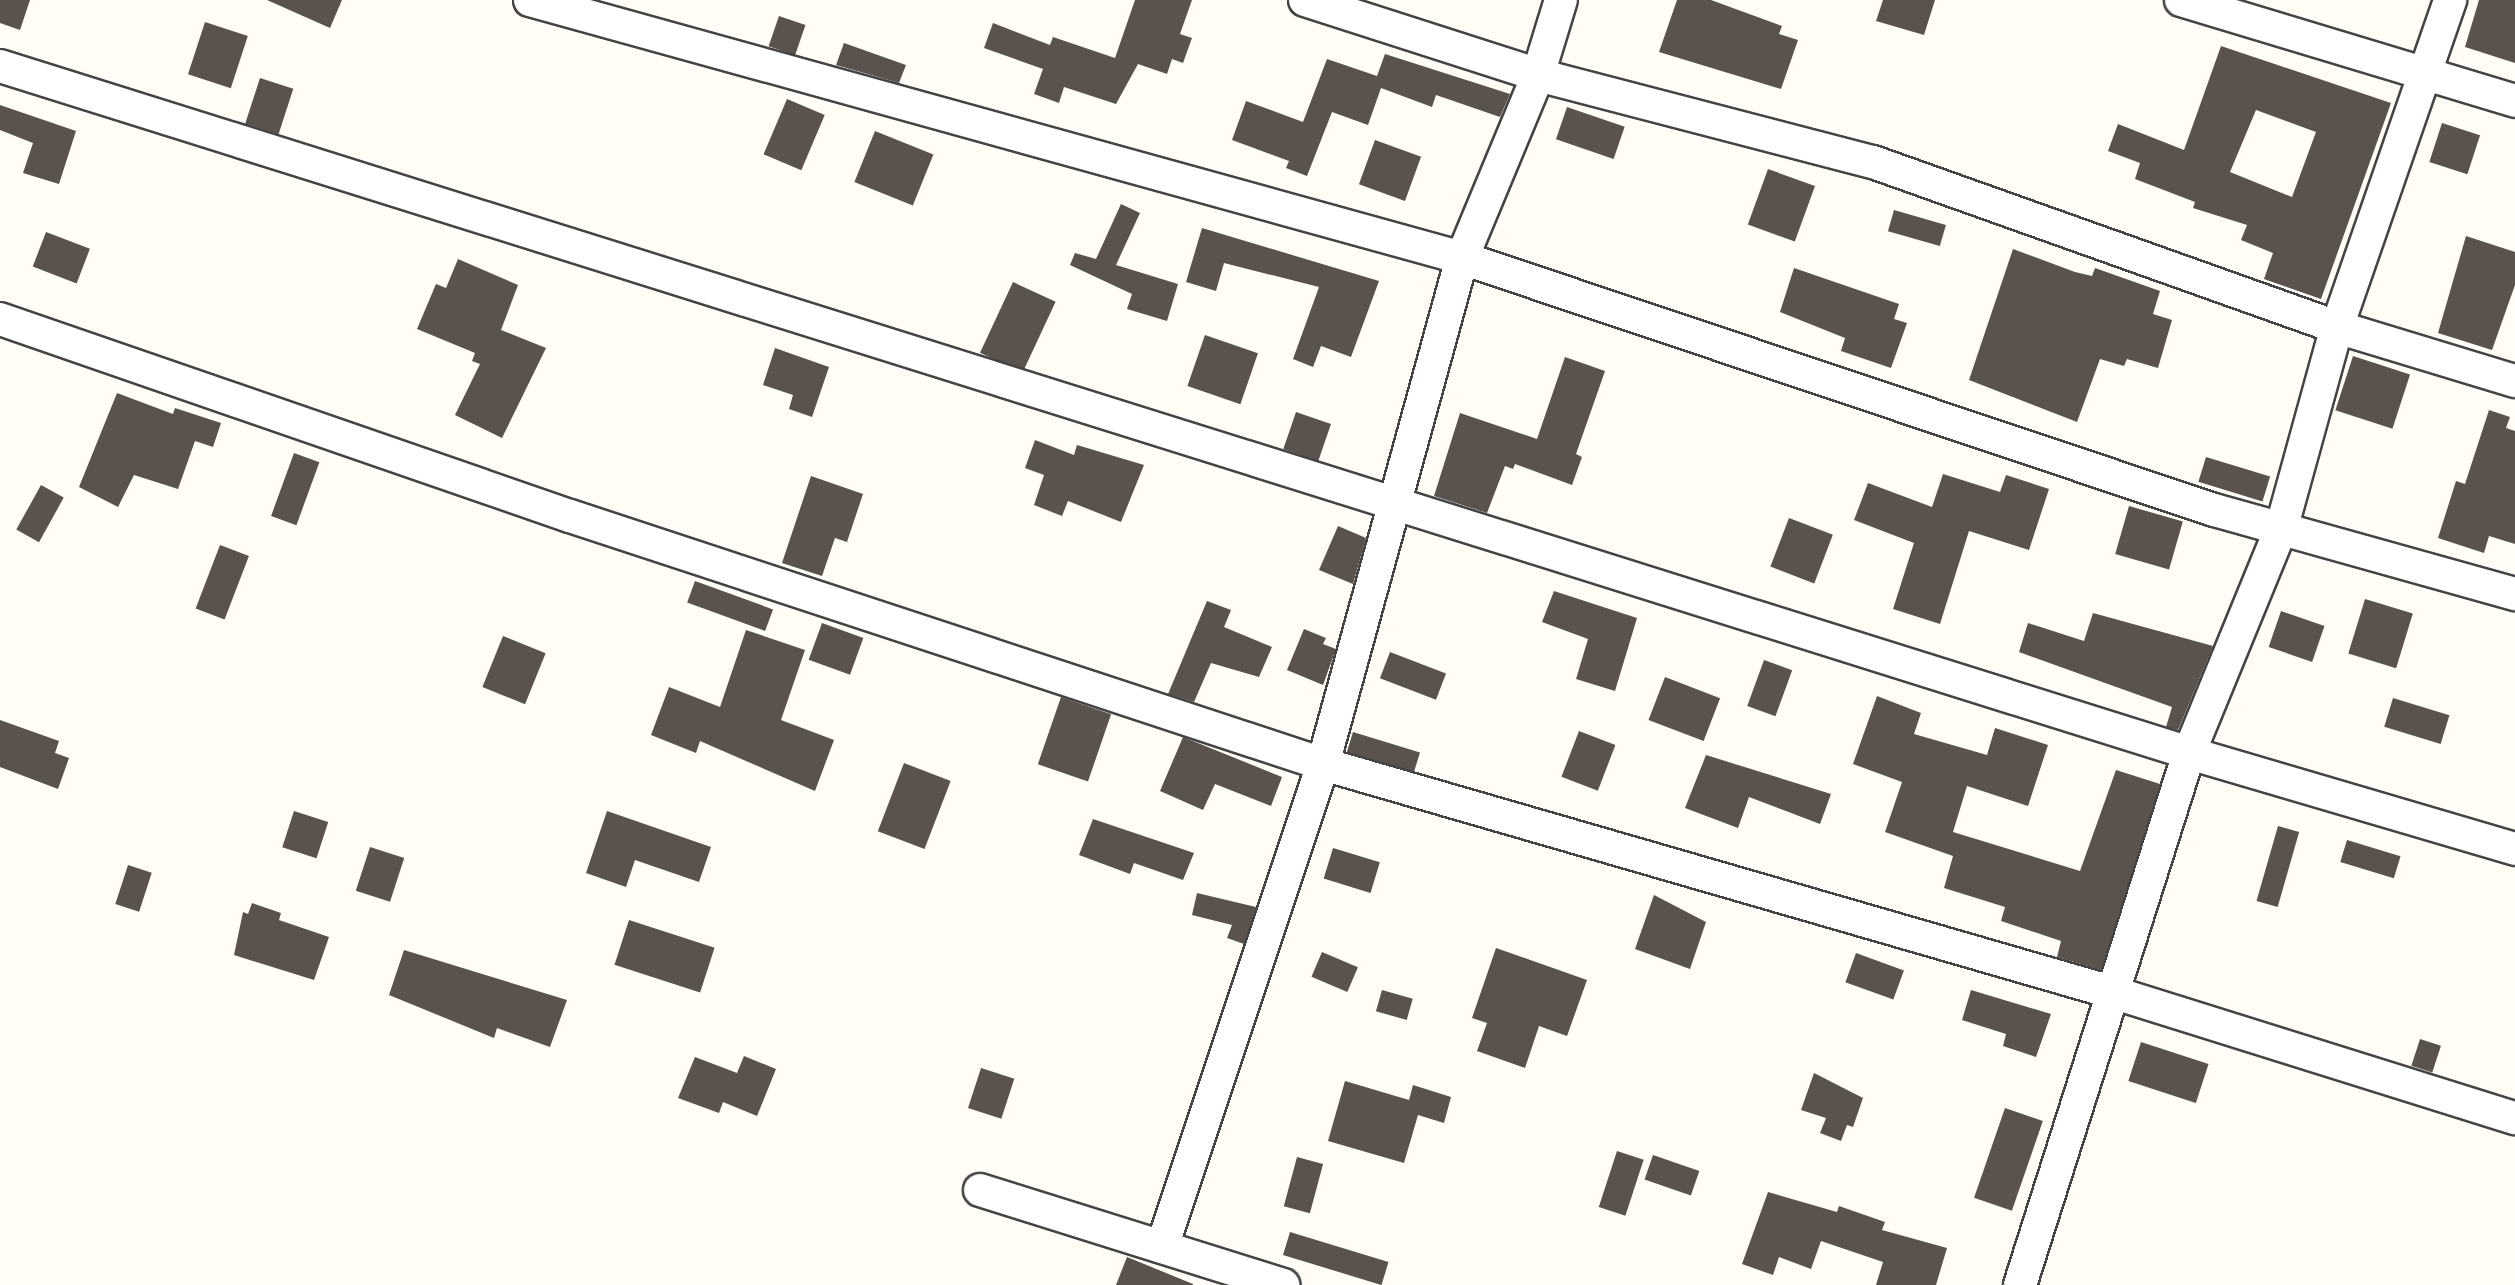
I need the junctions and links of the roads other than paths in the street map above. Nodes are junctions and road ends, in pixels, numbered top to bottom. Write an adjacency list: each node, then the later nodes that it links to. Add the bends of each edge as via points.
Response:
1 (530, 0): 10 (street)
2 (1305, 0): 8 (street)
3 (1561, 0): 8 (street)
4 (2181, 0): 7 (street)
5 (2451, 0): 7 (street)
6 (0, 66): 14 (street)
7 (2427, 74): 9 (street); 12 (street)
8 (1538, 75): 10 (street); 12 (street, via 1873,162)
9 (2515, 101)
10 (1462, 258): 14 (street); 15 (street, via 2214,510)
11 (0, 319): 18 (street, via 570,516)
12 (2337, 327): 13 (street); 15 (street)
13 (2515, 381)
14 (1394, 503): 17 (street); 18 (street)
15 (2282, 526): 16 (street); 17 (street)
16 (2515, 594)
17 (2189, 753): 19 (street); 20 (street)
18 (1323, 764): 20 (street); 23 (street)
19 (2515, 849)
20 (2115, 993): 21 (street); 25 (street)
21 (2515, 1118)
22 (980, 1190): 23 (street)
23 (1162, 1247): 24 (street)
24 (1284, 1285)
25 (2020, 1285)

